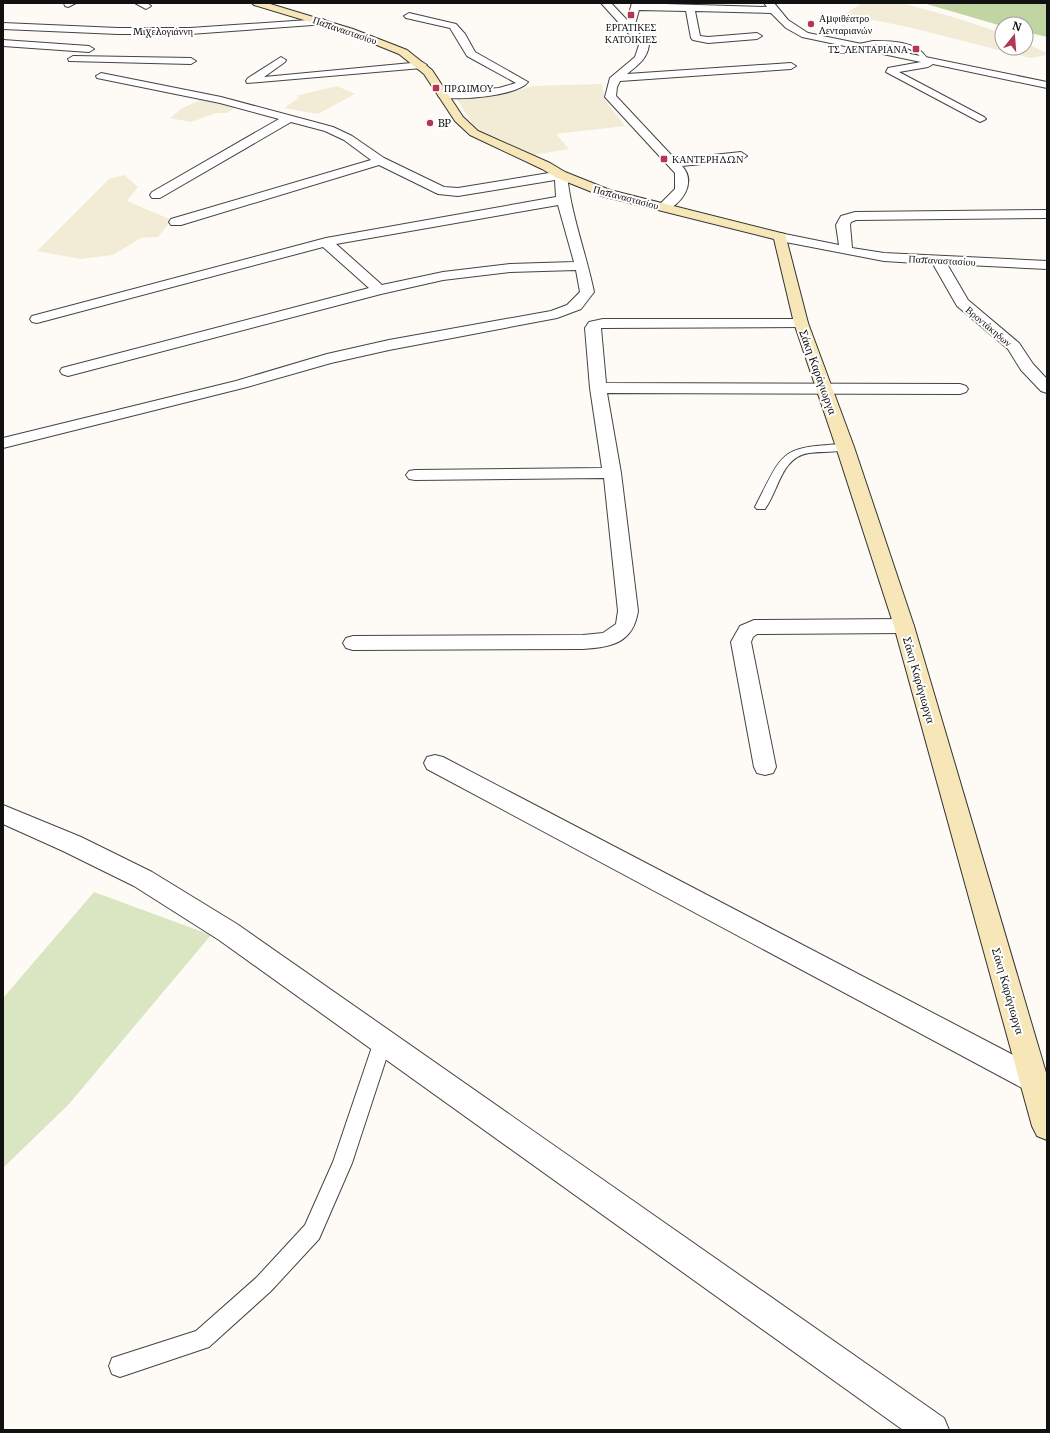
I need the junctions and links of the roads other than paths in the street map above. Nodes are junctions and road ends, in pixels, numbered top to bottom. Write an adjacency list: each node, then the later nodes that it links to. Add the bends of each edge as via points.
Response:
1 (257, 3): 7 (street, Παπαναστασίου)
2 (606, 3): 9 (street)
3 (637, 5): 5 (street); 9 (street)
4 (772, 6): 5 (street, via 726,13); 18 (street, via 791,30 817,39)
5 (690, 8): 11 (street, via 696,38 708,40 734,34)
6 (409, 16): 27 (street, via 453,26 470,54 523,82 519,87 508,90)
7 (323, 22): 10 (street, Μιχελογιάννη, via 206,34); 20 (street, Παπαναστασίου, via 387,44)
8 (3, 26): 10 (street, Μιχελογιάννη)
9 (629, 28): 23 (street, via 644,45 644,52)
10 (118, 31): 13 (street)
11 (756, 36)
12 (3, 43): 13 (street)
13 (95, 45): 15 (street)
14 (198, 50): 17 (street)
15 (73, 58): 17 (street); 19 (street)
16 (281, 60): 24 (street)
17 (191, 61): 26 (street)
18 (939, 61): 25 (street); 30 (street, via 891,72)
19 (62, 64)
20 (422, 66): 24 (street); 27 (street, Παπαναστασίου)
21 (791, 66): 23 (street)
22 (101, 76): 26 (street)
23 (615, 78): 33 (street, via 610,88 610,97)
24 (251, 81): 28 (street)
25 (1047, 85)
26 (172, 90): 28 (street)
27 (443, 95): 34 (street, Παπαναστασίου, via 459,119 474,133)
28 (221, 100): 29 (street)
29 (288, 119): 32 (street, via 339,133); 35 (street)
30 (980, 119)
31 (741, 156): 33 (street)
32 (380, 161): 34 (street, via 449,192); 39 (street)
33 (672, 163): 37 (street, via 681,172 684,182 680,192)
34 (561, 175): 36 (street); 37 (street, Παπαναστασίου, via 606,193)
35 (156, 195)
36 (563, 200): 41 (street); 44 (street)
37 (663, 208): 40 (street, Παπαναστασίου)
38 (1047, 214): 42 (street, via 855,216 846,219 843,225)
39 (176, 222)
40 (780, 237): 42 (street, Παπαναστασίου); 48 (street, Σάκη Καράγιωργα)
41 (326, 242): 46 (street); 47 (street)
42 (846, 252): 43 (street, Παπαναστασίου, via 884,257)
43 (937, 259): 45 (street, Παπαναστασίου); 52 (street, Βροντάκηδων, via 962,303 1014,346 1027,367)
44 (582, 266): 46 (street, via 488,269); 54 (street, via 587,292 579,305 569,311 327,359 241,384)
45 (1047, 266)
46 (379, 290): 49 (street)
47 (37, 319)
48 (801, 322): 50 (street, via 594,325); 51 (street, Σάκη Καράγιωργα)
49 (68, 371)
50 (598, 388): 51 (street); 56 (street)
51 (824, 388): 53 (street); 55 (street, Σάκη Καράγιωργα)
52 (1047, 388)
53 (960, 389)
54 (3, 443)
55 (845, 447): 58 (lane, via 810,449 790,456 780,469); 59 (street, Σάκη Καράγιωργα)
56 (612, 473): 57 (street); 60 (street, via 628,612 625,626 615,636 601,641 583,642)
57 (415, 475)
58 (761, 507)
59 (904, 626): 62 (street, via 754,627 746,630 741,642); 65 (street, Σάκη Καράγιωργα)
60 (353, 644)
61 (435, 763): 65 (street)
62 (765, 767)
63 (3, 814): 64 (street, via 143,879 228,932)
64 (383, 1041): 67 (lane, via 342,1163 312,1232 264,1284 202,1340); 68 (street)
65 (1034, 1080): 66 (street, Σάκη Καράγιωργα)
66 (1047, 1126)
67 (120, 1366)
68 (932, 1430)

